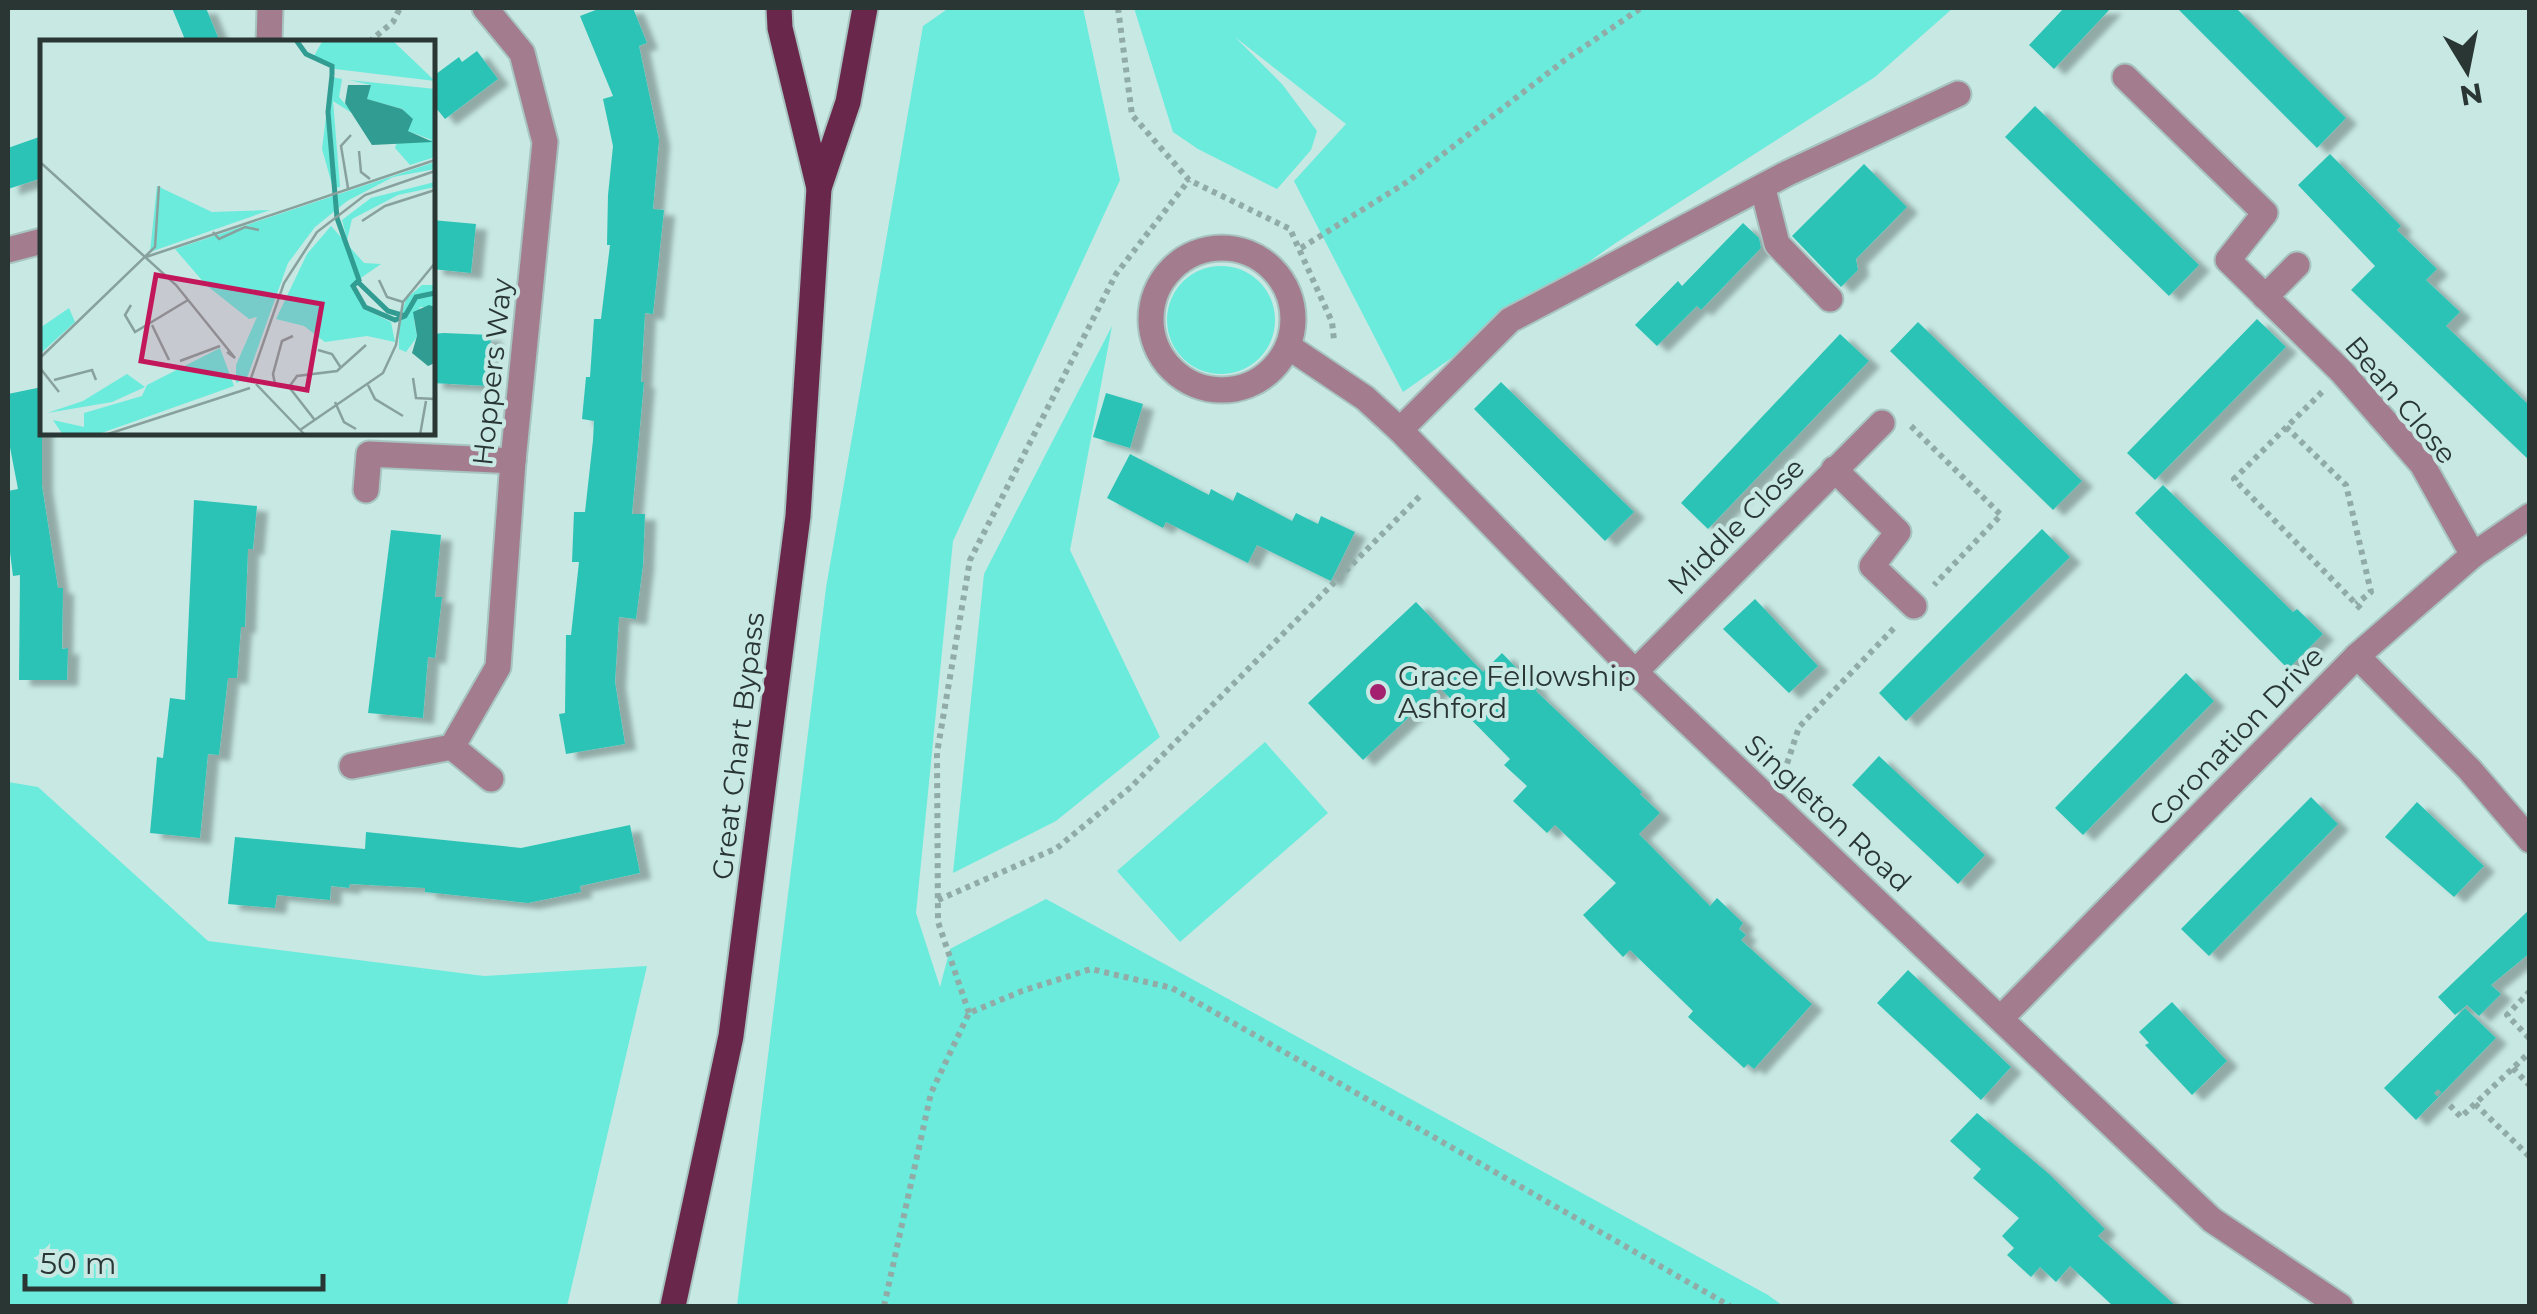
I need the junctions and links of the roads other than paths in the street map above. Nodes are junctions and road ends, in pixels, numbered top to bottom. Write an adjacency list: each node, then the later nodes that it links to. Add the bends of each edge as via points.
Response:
1 (270, 8): 5 (street)
2 (485, 8): 18 (street, Hoppers Way, via 522,52 545,142)
3 (779, 8): 8 (main road, Great Chart Bypass)
4 (864, 8): 8 (main road, Great Chart Bypass, via 848,102)
5 (269, 40)
6 (2125, 77): 13 (street, Bean Close, via 2265,213 2228,260)
7 (1958, 94): 9 (street)
8 (819, 188): 31 (main road, Great Chart Bypass, via 798,516 732,1036)
9 (1763, 189): 14 (street, via 1777,244); 17 (street, via 1510,320)
10 (40, 242): 11 (street)
11 (8, 250)
12 (2298, 265): 13 (street)
13 (2265, 297): 22 (street, Bean Close, via 2422,464)
14 (1830, 299)
15 (1289, 347): 15 (street, via 1254,384 1199,387 1161,357 1150,326 1157,288 1181,260 1200,250 1225,247 1258,256 1284,281 1295,317); 17 (street, Singleton Road)
16 (1882, 423): 19 (street, Middle Close)
17 (1400, 430): 25 (street, Singleton Road)
18 (513, 461): 20 (street, via 368,454); 26 (street, Hoppers Way, via 498,668)
19 (1834, 469): 23 (street, via 1898,532 1872,566); 25 (street, Middle Close)
20 (366, 490)
21 (2530, 516): 22 (street, Coronation Drive)
22 (2473, 555): 24 (street, Coronation Drive)
23 (1914, 606)
24 (2357, 656): 29 (street); 30 (street, Coronation Drive)
25 (1635, 672): 30 (street, Singleton Road)
26 (452, 747): 27 (street); 28 (street)
27 (352, 766)
28 (491, 779)
29 (2530, 840)
30 (2002, 1018): 32 (street, Singleton Road, via 2212,1220)
31 (672, 1306)
32 (2340, 1306)

